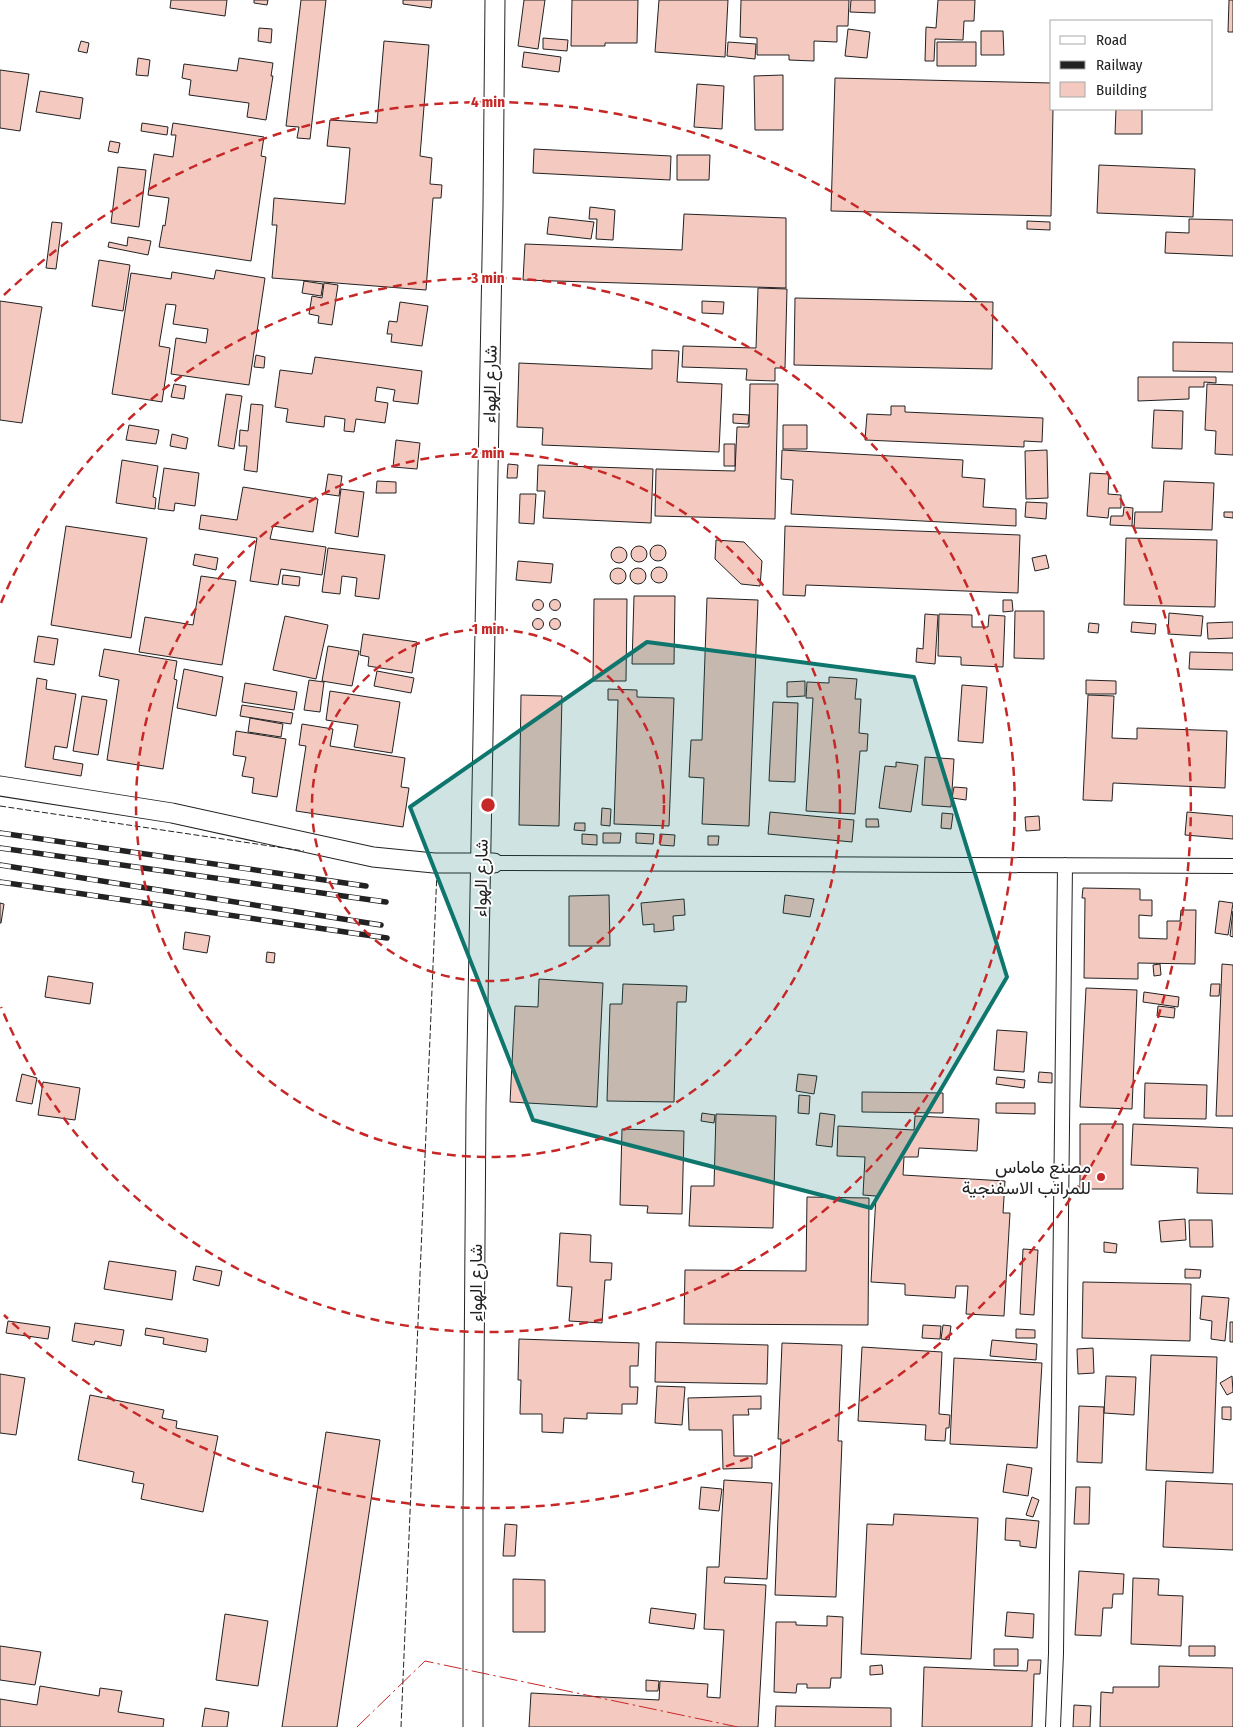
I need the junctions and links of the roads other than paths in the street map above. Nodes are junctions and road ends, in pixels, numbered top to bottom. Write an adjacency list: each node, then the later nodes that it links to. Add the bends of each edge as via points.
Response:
1 (495, 0): 3 (street, شارع الهواء)
2 (0, 786): 3 (street, via 172,813 373,857 434,863)
3 (488, 862): 4 (street); 6 (street, شارع الهواء, via 476,1107)
4 (1065, 865): 5 (street); 7 (street)
5 (1233, 866)
6 (473, 1727)
7 (1053, 1727)

